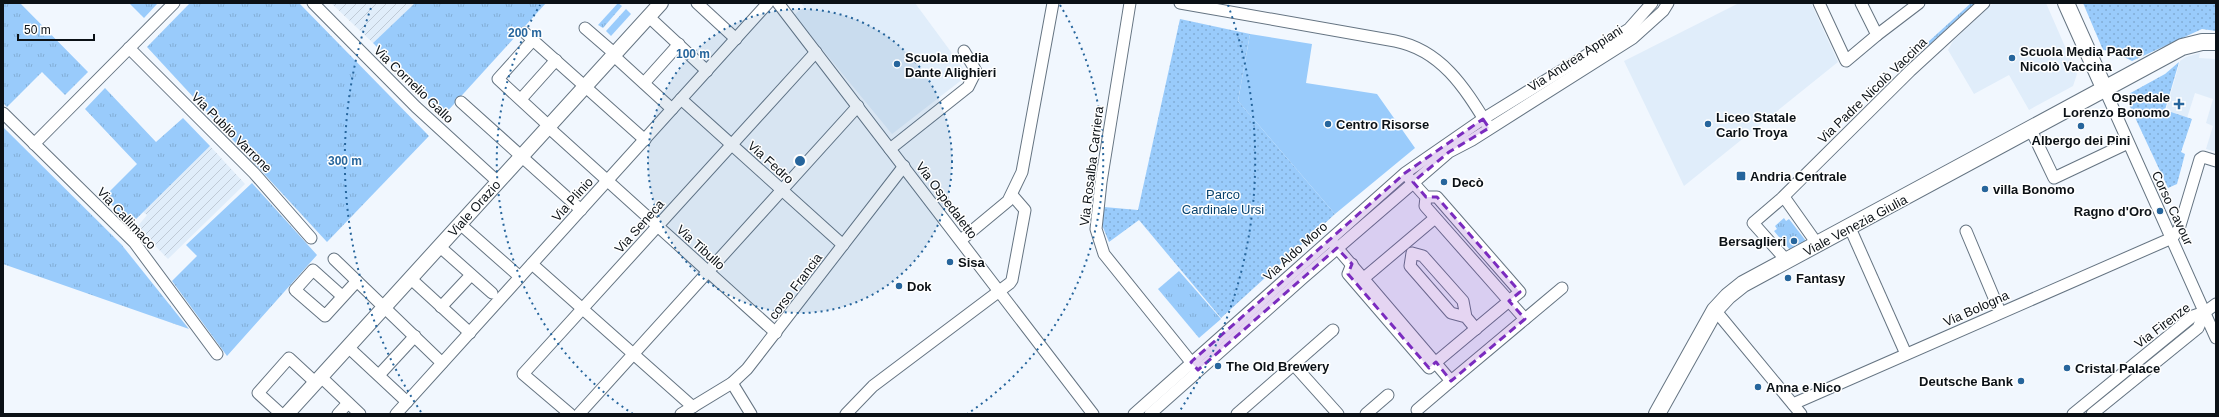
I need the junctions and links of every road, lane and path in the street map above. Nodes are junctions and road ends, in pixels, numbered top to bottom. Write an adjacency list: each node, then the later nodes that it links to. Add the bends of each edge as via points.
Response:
1 (174, 3): 23 (street)
2 (313, 3): 51 (street, Via Cornelio Gallo, via 416,107)
3 (661, 3): 17 (street, Viale Orazio)
4 (768, 3): 20 (street, Via Plinio)
5 (778, 3): 24 (street, Via Ospedaletto)
6 (1053, 3): 54 (street, via 1026,157)
7 (1130, 3): 110 (street, Via Rosalba Carriera, via 1101,182 1096,229 1104,254)
8 (1180, 3): 38 (street, via 1407,43 1438,60 1448,70)
9 (1652, 3): 38 (street, Via Andrea Appiani, via 1629,29)
10 (1668, 3): 38 (street, Via Andrea Appiani, via 1663,11 1633,38)
11 (1819, 3): 19 (street, via 1846,61)
12 (1861, 3): 19 (street)
13 (1984, 3): 56 (street, Via Padre Nicolò Vaccina, via 1910,71)
14 (2066, 3): 31 (main road)
15 (1915, 4): 19 (street)
16 (702, 5): 20 (street)
17 (649, 17): 22 (street); 26 (street, Viale Orazio)
18 (585, 28): 26 (street)
19 (1877, 35)
20 (736, 39): 28 (street, Via Plinio)
21 (2216, 42): 31 (main road, Viale Venezia Giulia, via 2202,42 2182,47)
22 (679, 44): 28 (street); 29 (street)
23 (129, 48): 43 (street); 63 (street, Via Publio Varrone, via 254,173)
24 (816, 52): 35 (street, Via Ospedaletto); 44 (street, Via Seneca)
25 (964, 52): 45 (street, via 976,71 968,87)
26 (614, 55): 29 (street); 30 (street, Viale Orazio)
27 (556, 60): 30 (street); 32 (street); 32 (street, Via Tibullo, via 529,36 498,79)
28 (707, 70): 33 (street, Via Plinio)
29 (644, 83): 36 (street)
30 (585, 87): 39 (street, Viale Orazio); 41 (street)
31 (2105, 90): 40 (main road, Viale Venezia Giulia); 42 (street, Corso Cavour)
32 (521, 99): 39 (street, Via Tibullo)
33 (681, 99): 36 (street, Via Plinio); 44 (street, Via Fedro)
34 (461, 102): 46 (street)
35 (858, 106): 45 (street, Via Ospedaletto); 53 (street)
36 (672, 109): 41 (street, Via Plinio)
37 (3, 113): 43 (street, Via Callimaco)
38 (1486, 124): 49 (street, Via Aldo Moro, via 1439,147); 52 (street, Via Aldo Moro)
39 (548, 126): 46 (street, Viale Orazio); 50 (street, Via Tibullo)
40 (2031, 130): 42 (street, via 2054,178); 61 (main road, Viale Venezia Giulia)
41 (645, 140): 50 (street, Via Plinio)
42 (2128, 143): 64 (street, Corso Cavour)
43 (34, 144): 104 (street, Via Callimaco, via 134,242)
44 (732, 145): 53 (street, Via Fedro); 60 (street, Via Seneca)
45 (890, 149): 48 (street, Via Ospedaletto)
46 (522, 156): 51 (street, Viale Orazio); 57 (street)
47 (2216, 161): 64 (street, via 2203,157 2200,159 2179,229)
48 (904, 166): 66 (street, Via Ospedaletto); 68 (street, corso Francia)
49 (1405, 173): 52 (street); 65 (street, Via Aldo Moro)
50 (607, 181): 57 (street, Via Plinio); 60 (street, Via Tibullo)
51 (498, 182): 59 (street, Viale Orazio)
52 (1413, 182): 55 (street); 71 (street, Via Aldo Moro)
53 (781, 189): 68 (street, Via Fedro); 77 (street)
54 (1012, 195): 66 (street, via 996,212); 85 (street, via 1025,210 1012,280)
55 (1426, 197): 58 (street, via 1425,206); 87 (street, via 1437,197 1520,292)
56 (1782, 198): 69 (street); 74 (street, Via Padre Nicolò Vaccina, via 1753,223)
57 (581, 210): 75 (street, Via Plinio)
58 (1435, 218): 67 (street); 87 (street)
59 (460, 224): 70 (street, Viale Orazio); 80 (street)
60 (658, 227): 77 (street, Via Tibullo); 91 (street, Via Seneca)
61 (1850, 228): 69 (main road, Viale Venezia Giulia); 106 (street)
62 (1966, 231): 93 (street)
63 (311, 238)
64 (2172, 238): 93 (street, Via Bologna); 94 (street, Corso Cavour)
65 (1329, 239): 71 (street); 110 (street, Via Aldo Moro)
66 (961, 240): 85 (street, Via Ospedaletto)
67 (1404, 244): 72 (street); 81 (street)
68 (843, 245): 100 (street, corso Francia)
69 (1818, 245): 74 (main road, Viale Venezia Giulia)
70 (439, 246): 78 (street); 79 (street, Viale Orazio)
71 (1337, 248): 76 (street); 110 (street, Via Aldo Moro)
72 (1412, 253): 95 (street, via 1423,256 1463,301); 95 (street, via 1410,266 1451,313)
73 (334, 260): 82 (street)
74 (1787, 261): 92 (main road, Viale Venezia Giulia, via 1743,284)
75 (532, 264): 80 (street, Via Plinio); 91 (street)
76 (1352, 264): 81 (street); 107 (street, via 1348,274 1429,368)
77 (707, 271): 100 (street, Via Tibullo); 105 (street)
78 (471, 275): 84 (street); 90 (street)
79 (410, 278): 89 (street, Viale Orazio); 90 (street)
80 (520, 278): 99 (street, Via Plinio)
81 (1364, 278): 107 (street)
82 (357, 281): 86 (street); 89 (street)
83 (1562, 288): 96 (street)
84 (492, 293)
85 (998, 293): 131 (street, via 873,386); 132 (street, Via Ospedaletto)
86 (342, 296)
87 (1509, 301): 96 (street); 97 (street)
88 (2216, 304): 94 (street)
89 (385, 307): 101 (street); 103 (street, Viale Orazio)
90 (441, 307): 99 (street)
91 (583, 309): 105 (street); 127 (street, Via Seneca, via 524,374)
92 (1715, 310): 118 (street); 138 (main road, Viale Venezia Giulia)
93 (2000, 312): 106 (street, Via Bologna)
94 (2205, 312): 102 (street, Corso Cavour); 121 (street, Via Firenze, via 2198,328); 140 (street, Via Firenze, via 2193,316)
95 (1466, 317): 97 (street)
96 (1525, 319): 113 (street)
97 (1476, 329): 107 (street)
98 (1333, 330): 109 (street)
99 (470, 333): 108 (street, Via Plinio)
100 (776, 333): 114 (street, corso Francia, via 747,369)
101 (414, 336): 108 (street); 111 (street)
102 (2216, 338)
103 (348, 347): 111 (street); 112 (street, Viale Orazio)
104 (217, 354)
105 (634, 354): 119 (street); 128 (street)
106 (1906, 354): 118 (street, Via Bologna)
107 (1436, 362): 113 (street)
108 (442, 363): 116 (street, Via Plinio)
109 (1294, 365): 135 (street); 136 (street)
110 (1194, 366): 133 (street, Via Aldo Moro); 134 (street, Via Aldo Moro)
111 (379, 375): 116 (street)
112 (319, 380): 117 (street); 122 (street, via 289,358 258,393); 123 (street, Viale Orazio)
113 (1451, 381): 120 (street)
114 (732, 383): 119 (street, corso Francia); 130 (street)
115 (1388, 395): 137 (street)
116 (407, 402): 126 (street, Via Plinio)
117 (348, 403): 124 (street); 125 (street)
118 (1793, 404): 139 (street)
119 (693, 407): 129 (street, corso Francia)
120 (1417, 410)
121 (2097, 412)
122 (281, 414)
123 (287, 414)
124 (338, 414)
125 (360, 414)
126 (396, 414)
127 (570, 414)
128 (579, 414)
129 (681, 414)
130 (751, 414)
131 (846, 414)
132 (1093, 414)
133 (1134, 414)
134 (1150, 414)
135 (1237, 414)
136 (1338, 414)
137 (1366, 414)
138 (1657, 414)
139 (1801, 414)
140 (2072, 414)

